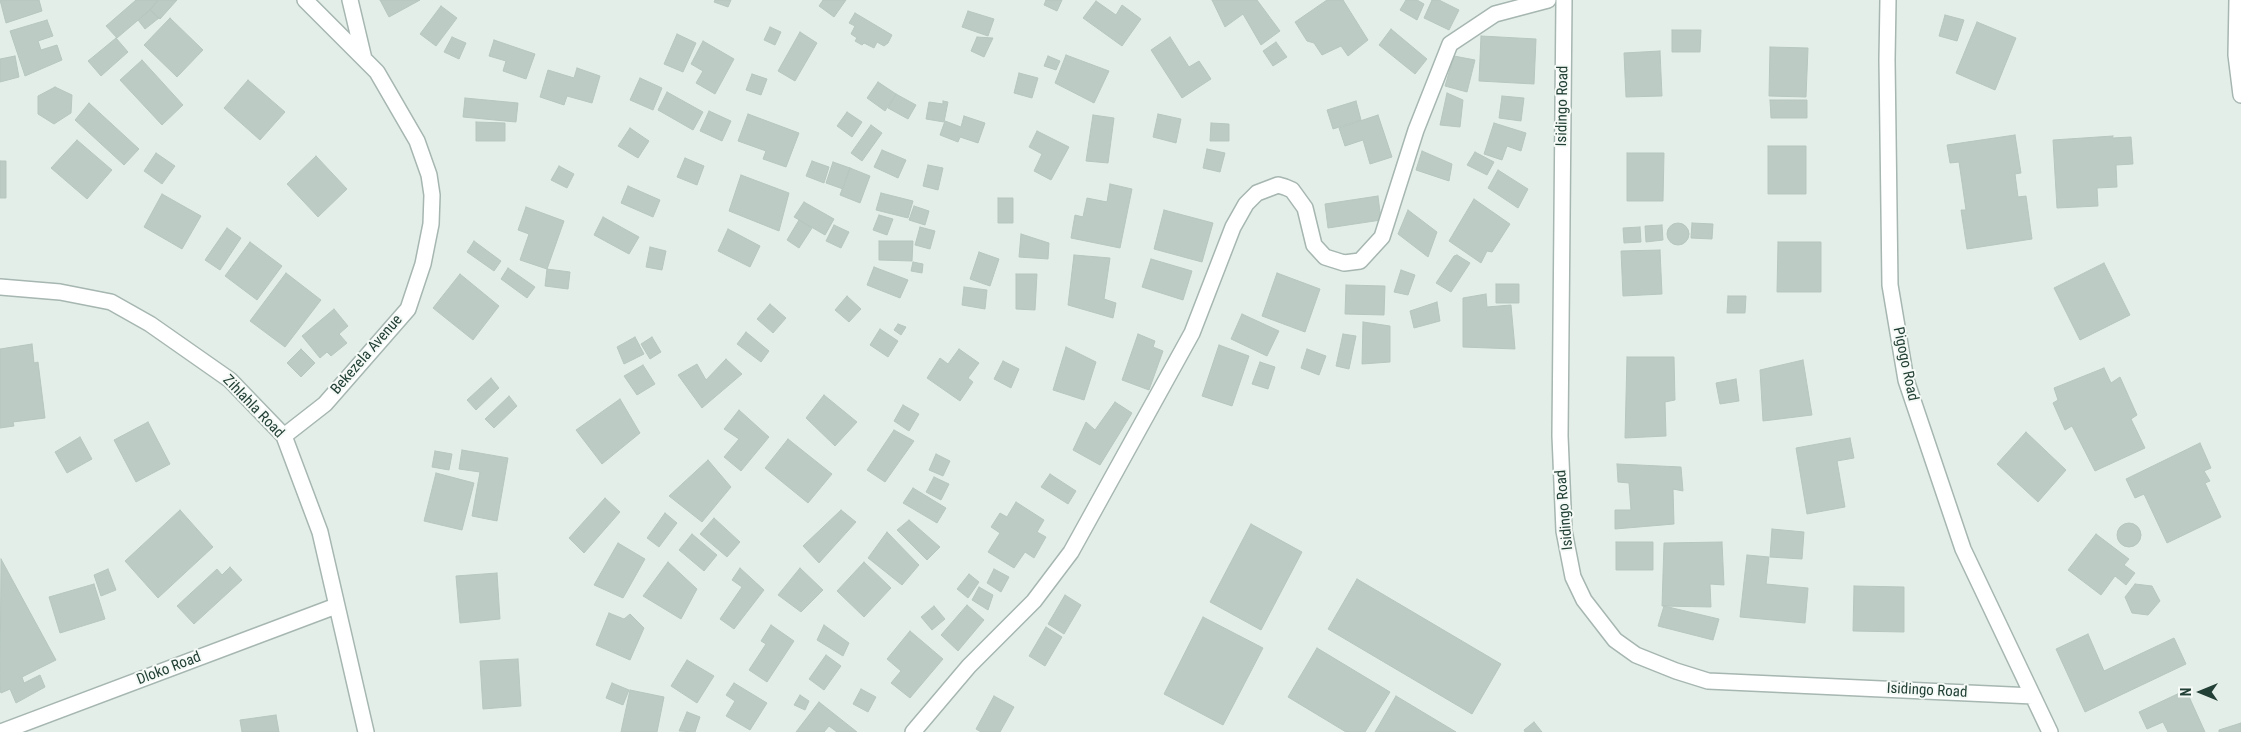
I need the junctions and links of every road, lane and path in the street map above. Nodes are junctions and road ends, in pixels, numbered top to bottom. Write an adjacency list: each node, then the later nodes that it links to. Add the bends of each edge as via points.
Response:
1 (304, 0): 7 (street, Bekezela Avenue)
2 (350, 0): 7 (street)
3 (1548, 0): 15 (street, via 1495,14 1450,44 1416,130 1382,237 1360,261 1344,263 1325,257 1314,245 1305,208 1292,190 1278,185 1257,193 1246,204 1233,227 1192,333 1071,552 1034,601 969,666)
4 (1564, 0): 12 (street, Isidingo Road, via 1560,436 1564,531 1573,577 1584,600 1615,640 1636,655 1708,681)
5 (1888, 0): 12 (street, Pigogo Road, via 1890,286 1906,380 1963,549)
6 (2236, 0): 8 (street, via 2236,55)
7 (364, 59): 10 (street, Bekezela Avenue, via 377,72 417,141 429,175 431,224 423,264 408,309 325,404)
8 (2241, 95)
9 (0, 287): 10 (street, Zihlahla Road, via 60,292 111,302 150,324 230,380)
10 (284, 436): 11 (street, Zihlahla Road, via 320,532)
11 (336, 606): 13 (street, Dloko Road); 14 (street, Zihlahla Road)
12 (2033, 696): 16 (street, Pigogo Road)
13 (2, 732)
14 (366, 732)
15 (913, 732)
16 (2050, 732)

